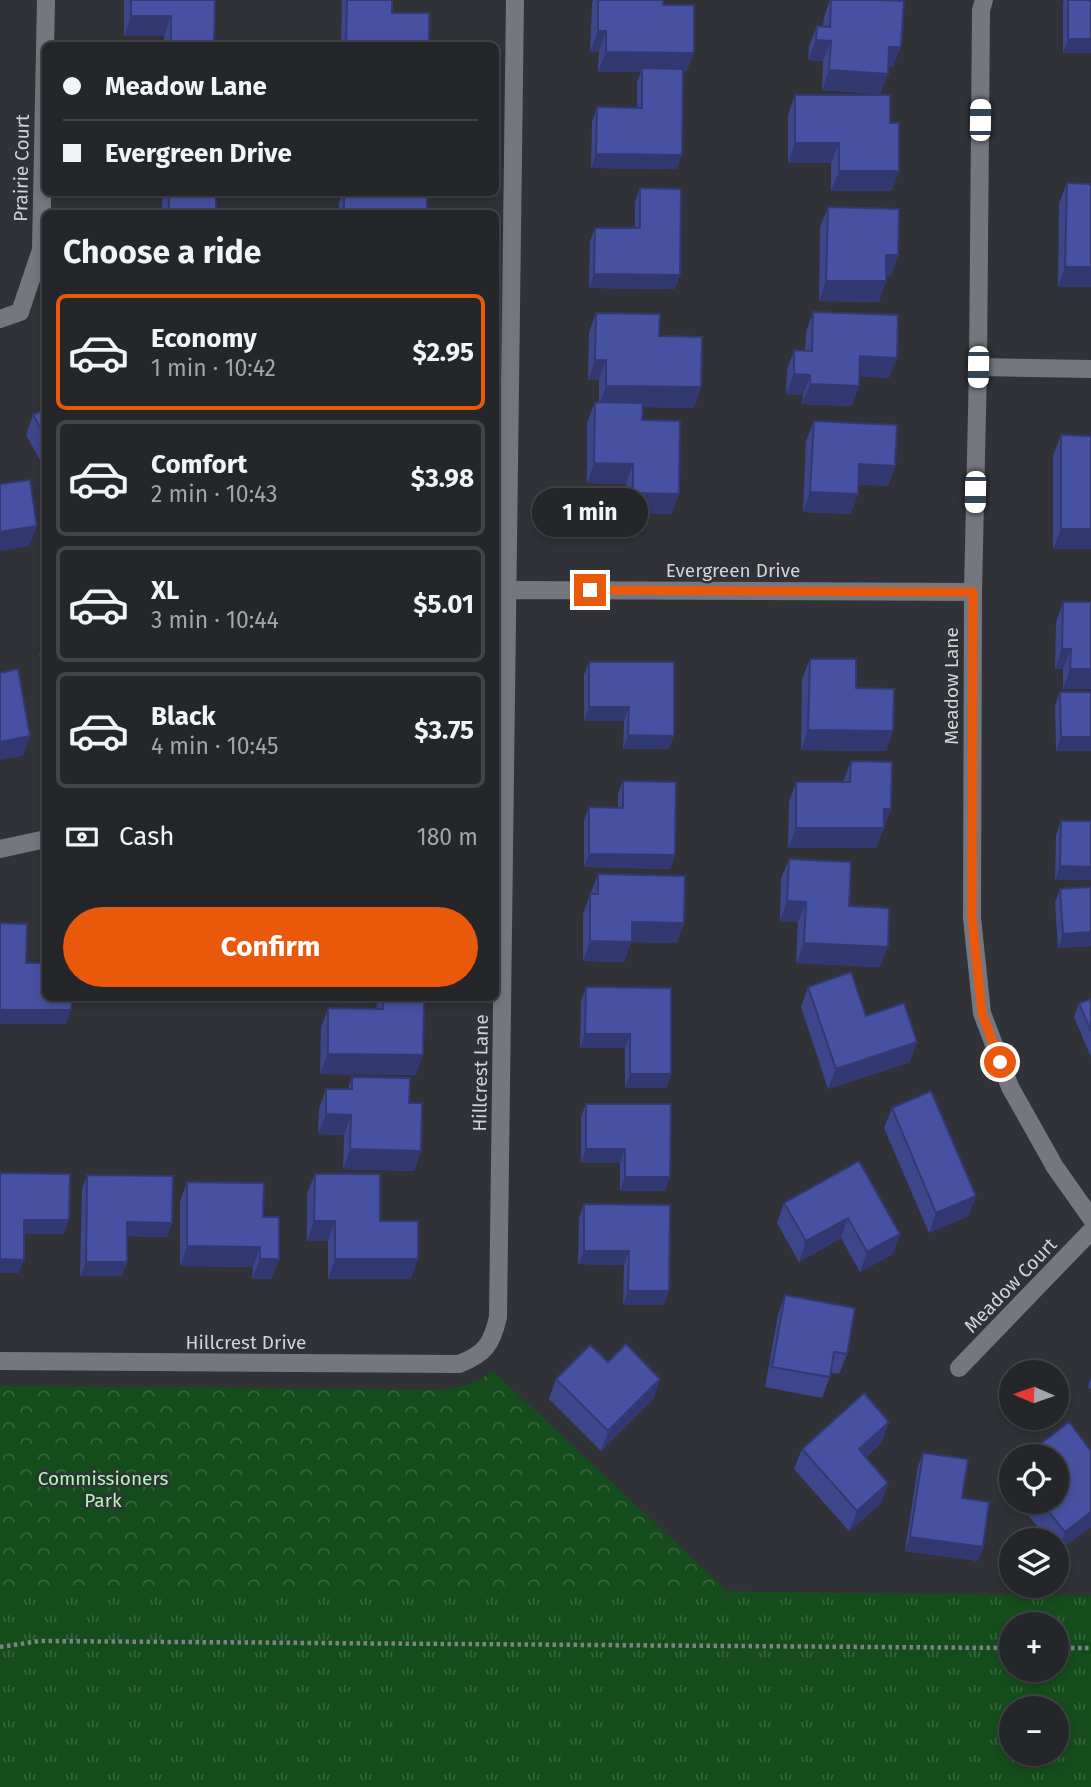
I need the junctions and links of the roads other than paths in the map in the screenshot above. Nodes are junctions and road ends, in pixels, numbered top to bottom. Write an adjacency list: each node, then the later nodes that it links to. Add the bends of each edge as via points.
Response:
1 (46, 0): 4 (street, Prairie Court)
2 (515, 0): 10 (street, Hillcrest Lane)
3 (984, 0): 7 (street, Meadow Lane)
4 (45, 42)
5 (42, 196): 6 (street, Prairie Court, via 41,250 20,312)
6 (0, 319)
7 (978, 367): 8 (street); 9 (street, Meadow Lane)
8 (1091, 369)
9 (973, 592): 10 (street, Evergreen Drive); 13 (street, Meadow Lane, via 972,918 982,1013 1010,1087 1055,1167)
10 (502, 594): 15 (street, Hillcrest Lane, via 498,1317)
11 (42, 840): 12 (street)
12 (0, 849)
13 (1091, 1218)
14 (1091, 1231): 17 (street, Meadow Court)
15 (487, 1347): 16 (street, Hillcrest Drive, via 459,1364)
16 (0, 1361)
17 (958, 1368)

